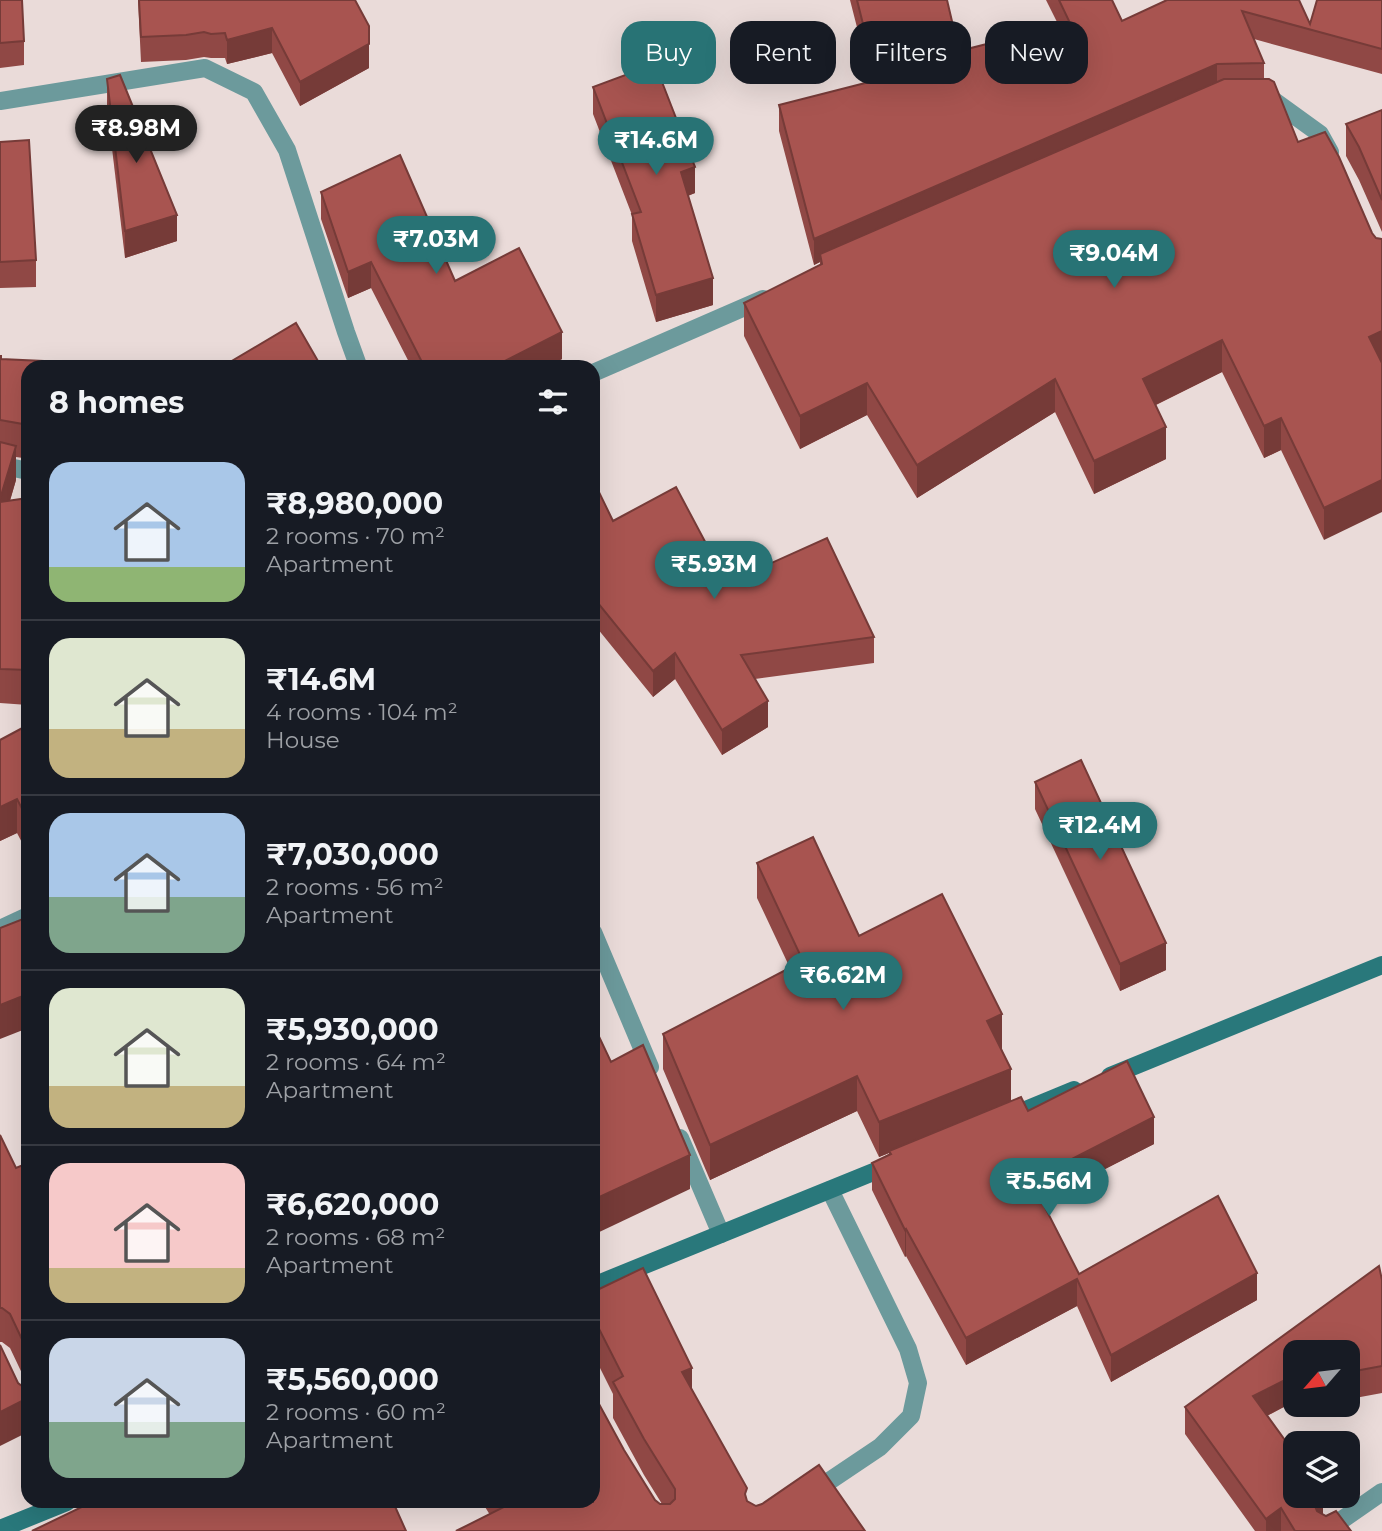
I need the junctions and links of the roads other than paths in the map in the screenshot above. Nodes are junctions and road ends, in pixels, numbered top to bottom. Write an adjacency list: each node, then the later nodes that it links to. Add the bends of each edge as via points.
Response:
1 (1247, 100): 3 (street, via 1273,100 1320,134)
2 (0, 101): 5 (street, via 205,68 254,92 287,150)
3 (1338, 164)
4 (773, 295): 6 (street)
5 (356, 360)
6 (600, 370)
7 (0, 465): 8 (street)
8 (21, 470)
9 (21, 919): 10 (street)
10 (0, 929)
11 (600, 949): 13 (street)
12 (1382, 965): 15 (street)
13 (657, 1083)
14 (673, 1121): 18 (street)
15 (984, 1127)
16 (907, 1158): 17 (street)
17 (830, 1190): 18 (street); 21 (street, via 908,1349 918,1383 911,1416 880,1447)
18 (721, 1234): 19 (street)
19 (600, 1283)
20 (1382, 1492): 24 (street)
21 (801, 1500)
22 (52, 1508): 23 (street)
23 (0, 1529)
24 (1326, 1531)

